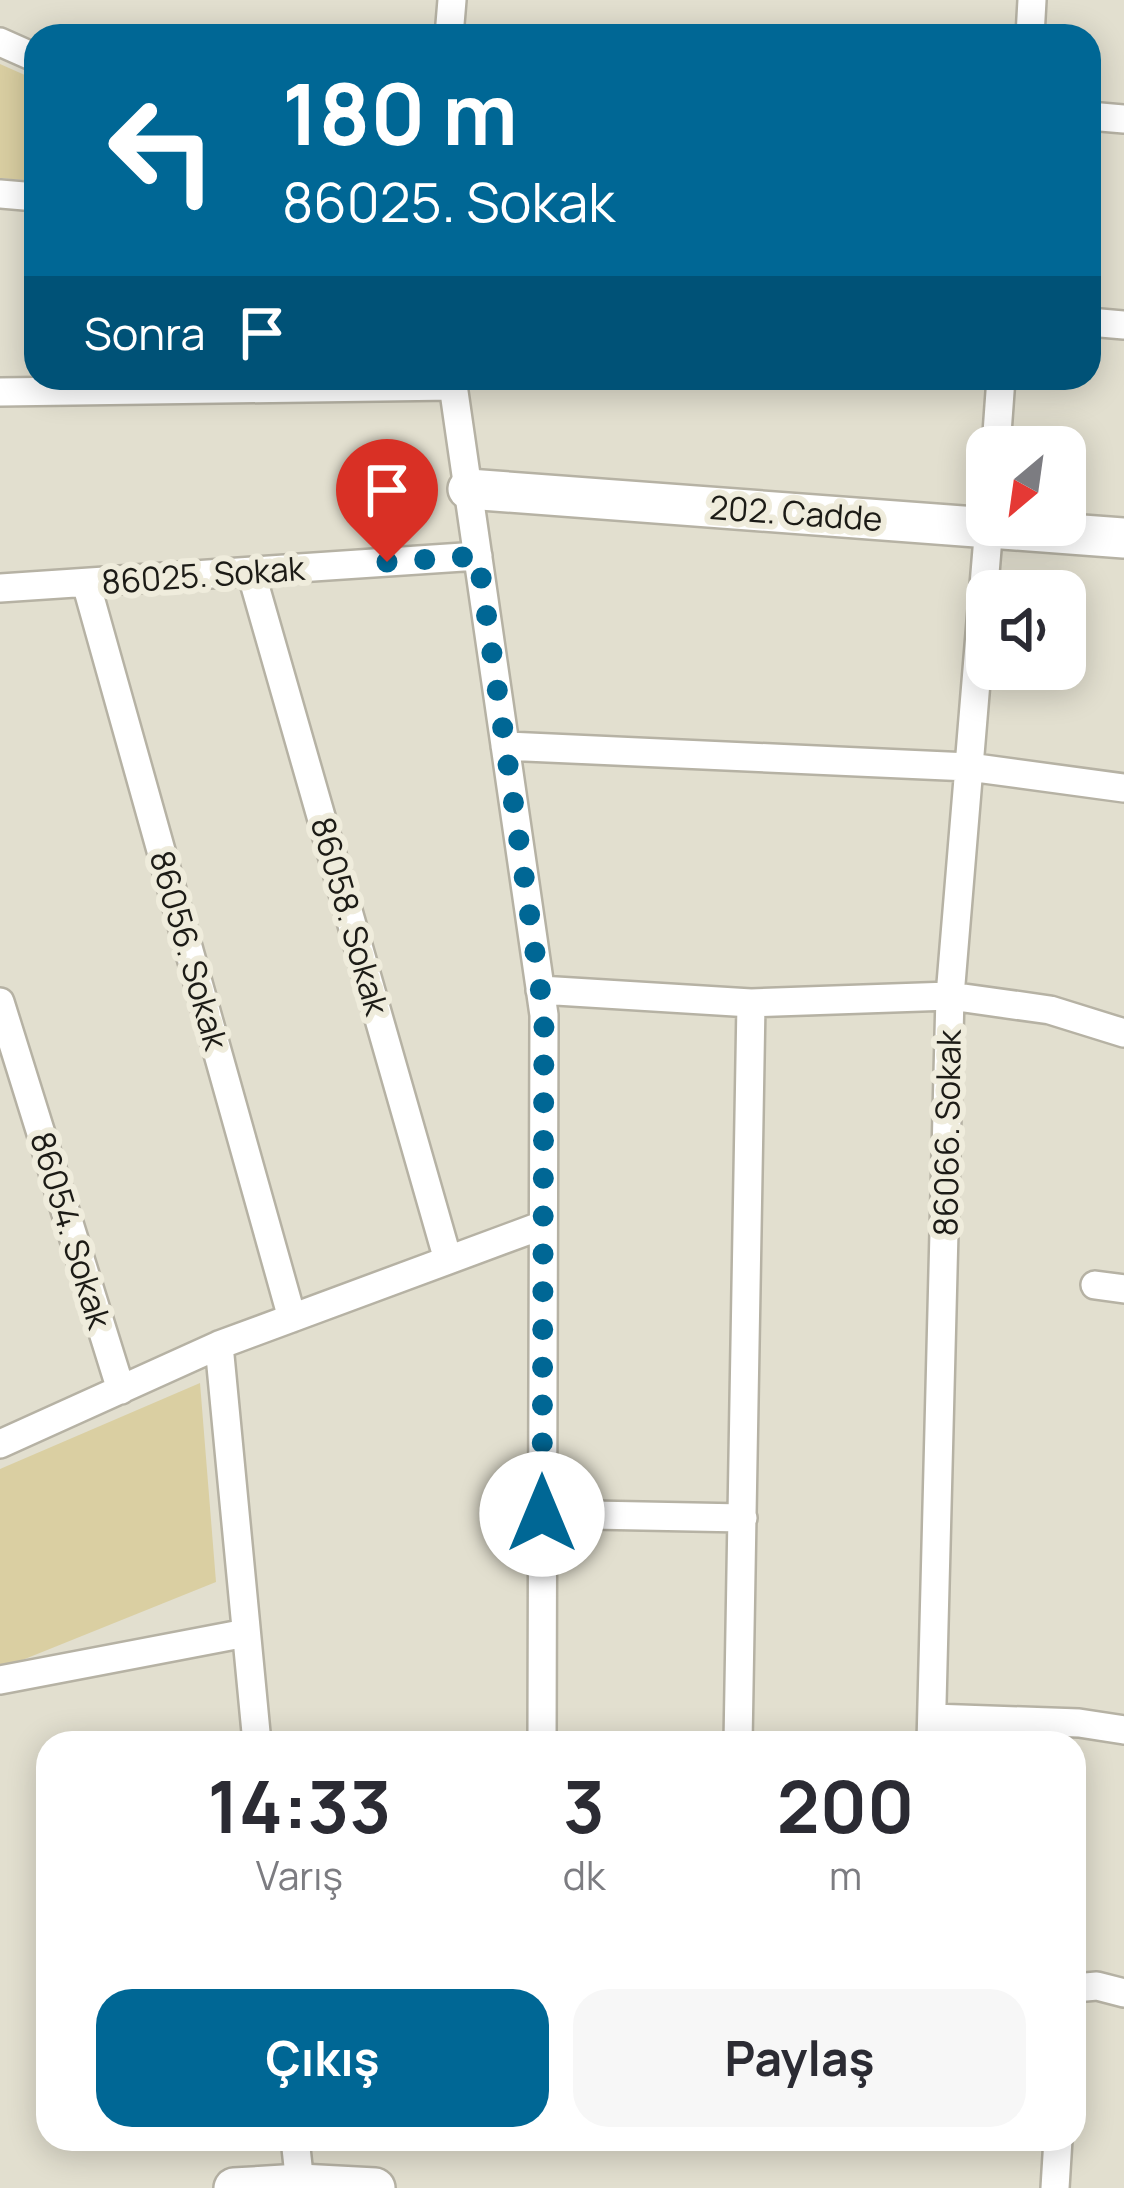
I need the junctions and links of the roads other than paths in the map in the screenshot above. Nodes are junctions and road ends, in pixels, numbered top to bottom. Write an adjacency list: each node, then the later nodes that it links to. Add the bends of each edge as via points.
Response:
1 (90, 390): 4 (street)
2 (453, 390): 6 (street)
3 (1000, 390): 5 (street)
4 (0, 392)
5 (997, 426)
6 (468, 489): 7 (street, 202. Cadde); 11 (street)
7 (966, 524)
8 (1086, 535): 9 (street, 202. Cadde)
9 (1124, 538)
10 (987, 546): 16 (street, 86066. Sokak)
11 (478, 556): 12 (street, 86025. Sokak); 15 (street)
12 (251, 572): 13 (street, 86025. Sokak); 24 (street, 86058. Sokak)
13 (86, 583): 14 (street, 86025. Sokak); 27 (street, 86056. Sokak)
14 (0, 588)
15 (505, 746): 16 (street); 18 (street)
16 (969, 767): 17 (street); 19 (street, 86066. Sokak)
17 (1124, 788)
18 (541, 990): 21 (street); 23 (street)
19 (950, 996): 21 (street); 22 (street, via 1050,1010); 39 (street, 86066. Sokak)
20 (0, 1002): 29 (street, 86054. Sokak)
21 (752, 1003): 32 (street)
22 (1124, 1033)
23 (543, 1225): 24 (street); 31 (street)
24 (448, 1260): 27 (street)
25 (1095, 1285): 26 (street)
26 (1124, 1288)
27 (292, 1318): 28 (street)
28 (218, 1345): 29 (street); 33 (street)
29 (121, 1390): 30 (street)
30 (0, 1444)
31 (542, 1514): 32 (street); 37 (street)
32 (743, 1518): 38 (street)
33 (246, 1633): 34 (street); 36 (street)
34 (0, 1680)
35 (1124, 1730): 39 (street, via 1079,1723)
36 (256, 1731)
37 (542, 1731)
38 (739, 1731)
39 (931, 1731)
40 (1086, 1987): 41 (street)
41 (1124, 1994)
42 (297, 2151): 44 (street)
43 (1057, 2151): 48 (street)
44 (300, 2184): 46 (street); 47 (street)
45 (234, 2188): 46 (street)
46 (245, 2188)
47 (375, 2188)
48 (1055, 2188)

